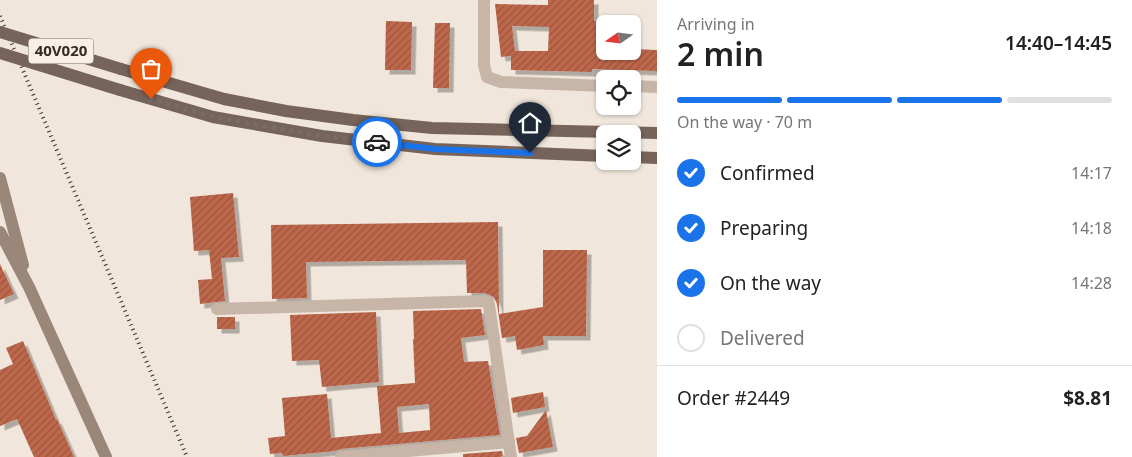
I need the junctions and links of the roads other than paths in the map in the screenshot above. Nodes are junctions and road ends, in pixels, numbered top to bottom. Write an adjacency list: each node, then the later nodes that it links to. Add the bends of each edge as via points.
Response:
1 (484, 0): 4 (street, via 484,65 487,77 501,82)
2 (0, 32): 7 (main road, 40V020, bridge, via 224,99 286,111 432,128)
3 (0, 53): 8 (main road, 40V020, bridge, via 213,117 322,136 435,149)
4 (596, 86)
5 (641, 86): 6 (street)
6 (657, 87)
7 (657, 133)
8 (596, 156)
9 (641, 157): 10 (main road)
10 (657, 158)
11 (0, 178): 13 (main road)
12 (0, 232): 13 (main road)
13 (29, 287): 16 (main road)
14 (217, 308): 15 (street, via 488,302)
15 (508, 442): 17 (street); 18 (street)
16 (106, 457)
17 (341, 457)
18 (511, 457)

